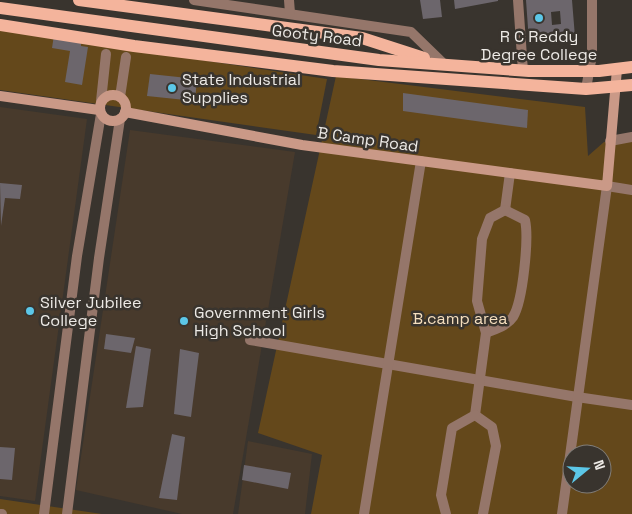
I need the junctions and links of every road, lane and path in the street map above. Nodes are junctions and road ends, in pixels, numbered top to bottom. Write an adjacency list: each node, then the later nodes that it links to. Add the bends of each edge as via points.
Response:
1 (194, 0): 7 (street)
2 (290, 0): 7 (street)
3 (518, 0): 14 (street)
4 (592, 0): 15 (street)
5 (86, 1): 11 (main road, via 362,38)
6 (0, 8): 11 (main road, Gooty Road, via 379,60)
7 (290, 13): 11 (street, via 411,32)
8 (0, 25): 18 (main road, Gooty Road, via 333,71)
9 (106, 54): 21 (street)
10 (126, 57): 20 (street)
11 (446, 65): 14 (main road, Gooty Road)
12 (632, 67): 13 (main road, Gooty Road)
13 (617, 69): 15 (main road, Gooty Road); 17 (main road)
14 (523, 70): 15 (main road, Gooty Road)
15 (590, 71): 18 (street)
16 (632, 85): 17 (main road, Gooty Road)
17 (614, 88): 18 (main road, Gooty Road); 24 (main road)
18 (586, 89)
19 (0, 96): 21 (main road)
20 (120, 97): 21 (main road, via 112,95); 22 (main road, via 125,104)
21 (101, 109): 22 (main road, via 111,122); 37 (street, via 77,256)
22 (123, 116): 25 (main road, B Camp Road); 38 (street, via 99,258)
23 (632, 137): 24 (street)
24 (610, 141): 27 (main road)
25 (421, 161): 26 (main road, B Camp Road); 32 (street)
26 (510, 173): 27 (main road, B Camp Road); 29 (street)
27 (607, 186): 28 (street); 34 (street)
28 (632, 190)
29 (505, 210): 30 (street, via 490,218 482,239 477,301); 30 (street, via 525,220 528,233 519,298 513,318)
30 (486, 333): 33 (street)
31 (250, 340): 32 (street)
32 (390, 366): 33 (street); 39 (street)
33 (480, 381): 34 (street); 36 (street)
34 (577, 398): 35 (street); 42 (street)
35 (632, 405)
36 (475, 415): 40 (street, via 452,428 441,495); 41 (street, via 492,426 496,446)
37 (44, 514)
38 (67, 514)
39 (364, 514)
40 (446, 514)
41 (483, 514)
42 (562, 514)

